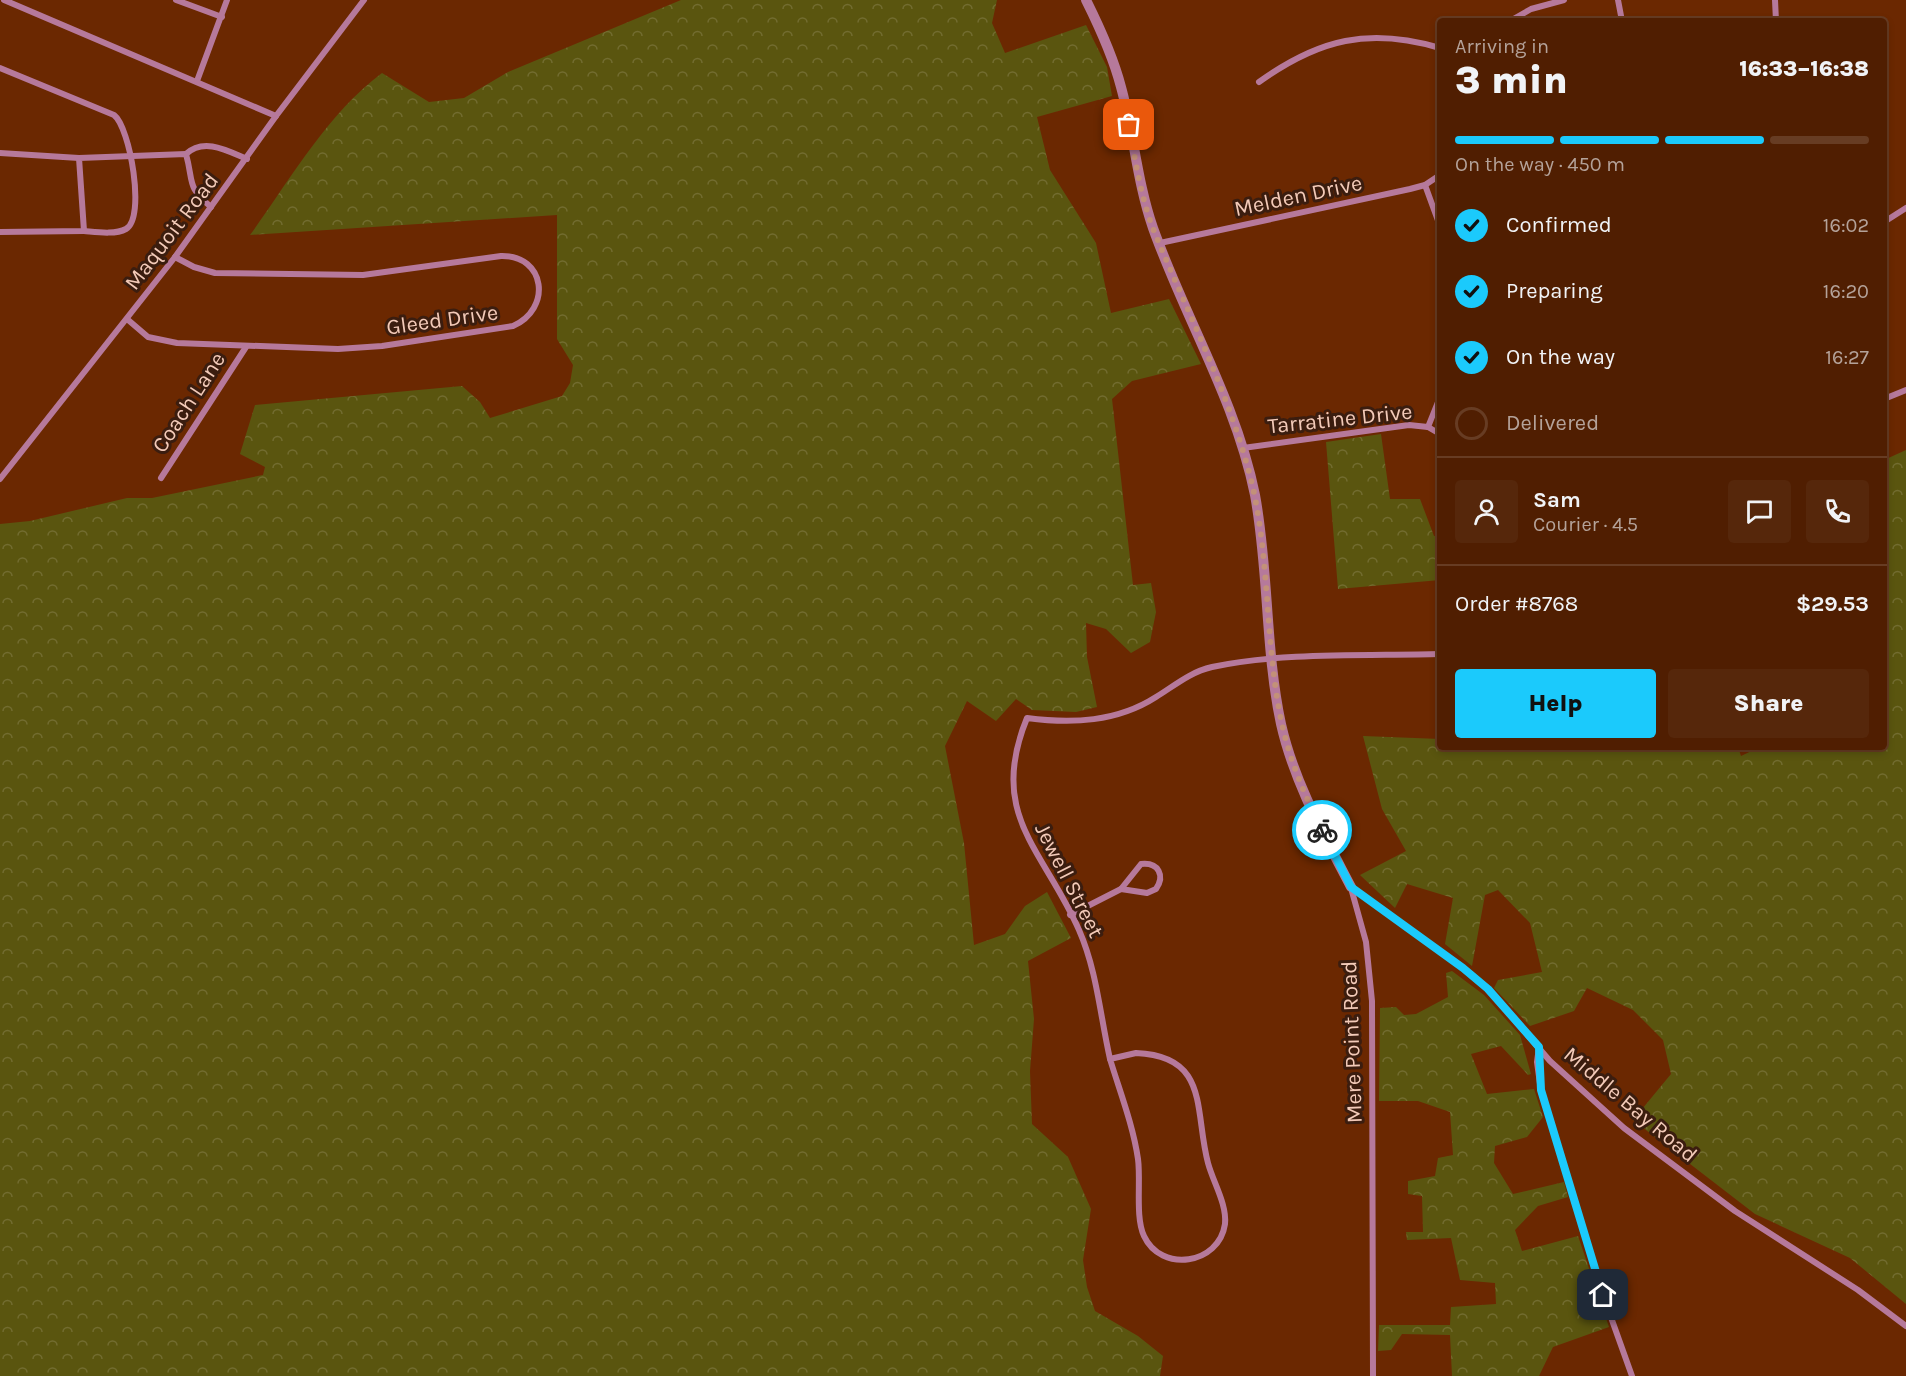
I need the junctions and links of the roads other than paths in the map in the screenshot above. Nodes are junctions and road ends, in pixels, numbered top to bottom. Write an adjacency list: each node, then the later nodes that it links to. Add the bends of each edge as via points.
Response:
1 (4, 0): 15 (street)
2 (176, 0): 9 (street)
3 (227, 0): 9 (street)
4 (364, 0): 17 (street, Maquoit Road)
5 (1086, 0): 31 (street, Mere Point Road, via 1110,50 1126,106 1140,184)
6 (1564, 0): 10 (street)
7 (1618, 0): 11 (street)
8 (1775, 0): 12 (street)
9 (222, 17): 15 (street)
10 (1515, 18)
11 (1621, 18)
12 (1776, 18)
13 (1437, 47): 16 (street, via 1397,37 1367,38 1309,52)
14 (0, 68): 20 (street, via 114,115 125,128)
15 (197, 81): 17 (street)
16 (1259, 82)
17 (276, 116): 22 (street, Maquoit Road)
18 (0, 153): 21 (street)
19 (186, 154): 20 (street); 22 (street, via 196,147 211,146); 25 (street, via 191,186)
20 (130, 155): 21 (street); 29 (street, via 136,204 133,223 126,230)
21 (79, 158): 29 (street)
22 (247, 159): 25 (street, Maquoit Road)
23 (1437, 177): 24 (street, Melden Drive)
24 (1425, 185): 27 (street); 31 (street, Melden Drive)
25 (211, 207): 32 (street, Maquoit Road)
26 (1906, 208): 28 (street)
27 (1437, 218)
28 (1887, 220)
29 (84, 231): 30 (street)
30 (0, 232)
31 (1160, 243): 40 (street, Mere Point Road)
32 (175, 257): 33 (street, Maquoit Road); 34 (street, Gleed Drive, via 215,273 363,275 508,255 528,263 538,286 539,296 532,313 520,323 499,329 353,349)
33 (127, 319): 34 (street, Gleed Drive, via 148,337); 42 (street, Maquoit Road)
34 (246, 347): 41 (street, Coach Lane)
35 (1906, 390): 36 (street)
36 (1887, 398)
37 (1437, 404): 38 (street)
38 (1428, 427): 39 (street, Tarratine Drive); 40 (street, Tarratine Drive, via 1357,430)
39 (1437, 432)
40 (1243, 448): 44 (street, Mere Point Road, via 1258,515)
41 (161, 478)
42 (0, 479)
43 (1437, 654): 44 (street)
44 (1273, 659): 45 (street, Mere Point Road, via 1281,722 1291,760); 47 (street, Jewell Street, via 1209,668 1114,716 1070,722 1028,718 1014,775 1017,814 1032,850)
45 (1351, 887): 48 (street, Middle Bay Road, via 1488,989); 51 (street, Mere Point Road, via 1366,942 1373,1011)
46 (1121, 889): 46 (street, via 1142,864 1159,869 1160,882 1152,892); 47 (street)
47 (1070, 915): 49 (street, Jewell Street, via 1094,975)
48 (1539, 1047): 50 (street, Middle Bay Road, via 1624,1128 1735,1211); 52 (street, via 1541,1090 1603,1295)
49 (1110, 1059): 49 (street, Jewell Street, via 1134,1138 1144,1236 1166,1257 1201,1257 1218,1241 1225,1215 1207,1160 1194,1083 1164,1057 1136,1053)
50 (1906, 1326)
51 (1373, 1376)
52 (1632, 1376)

